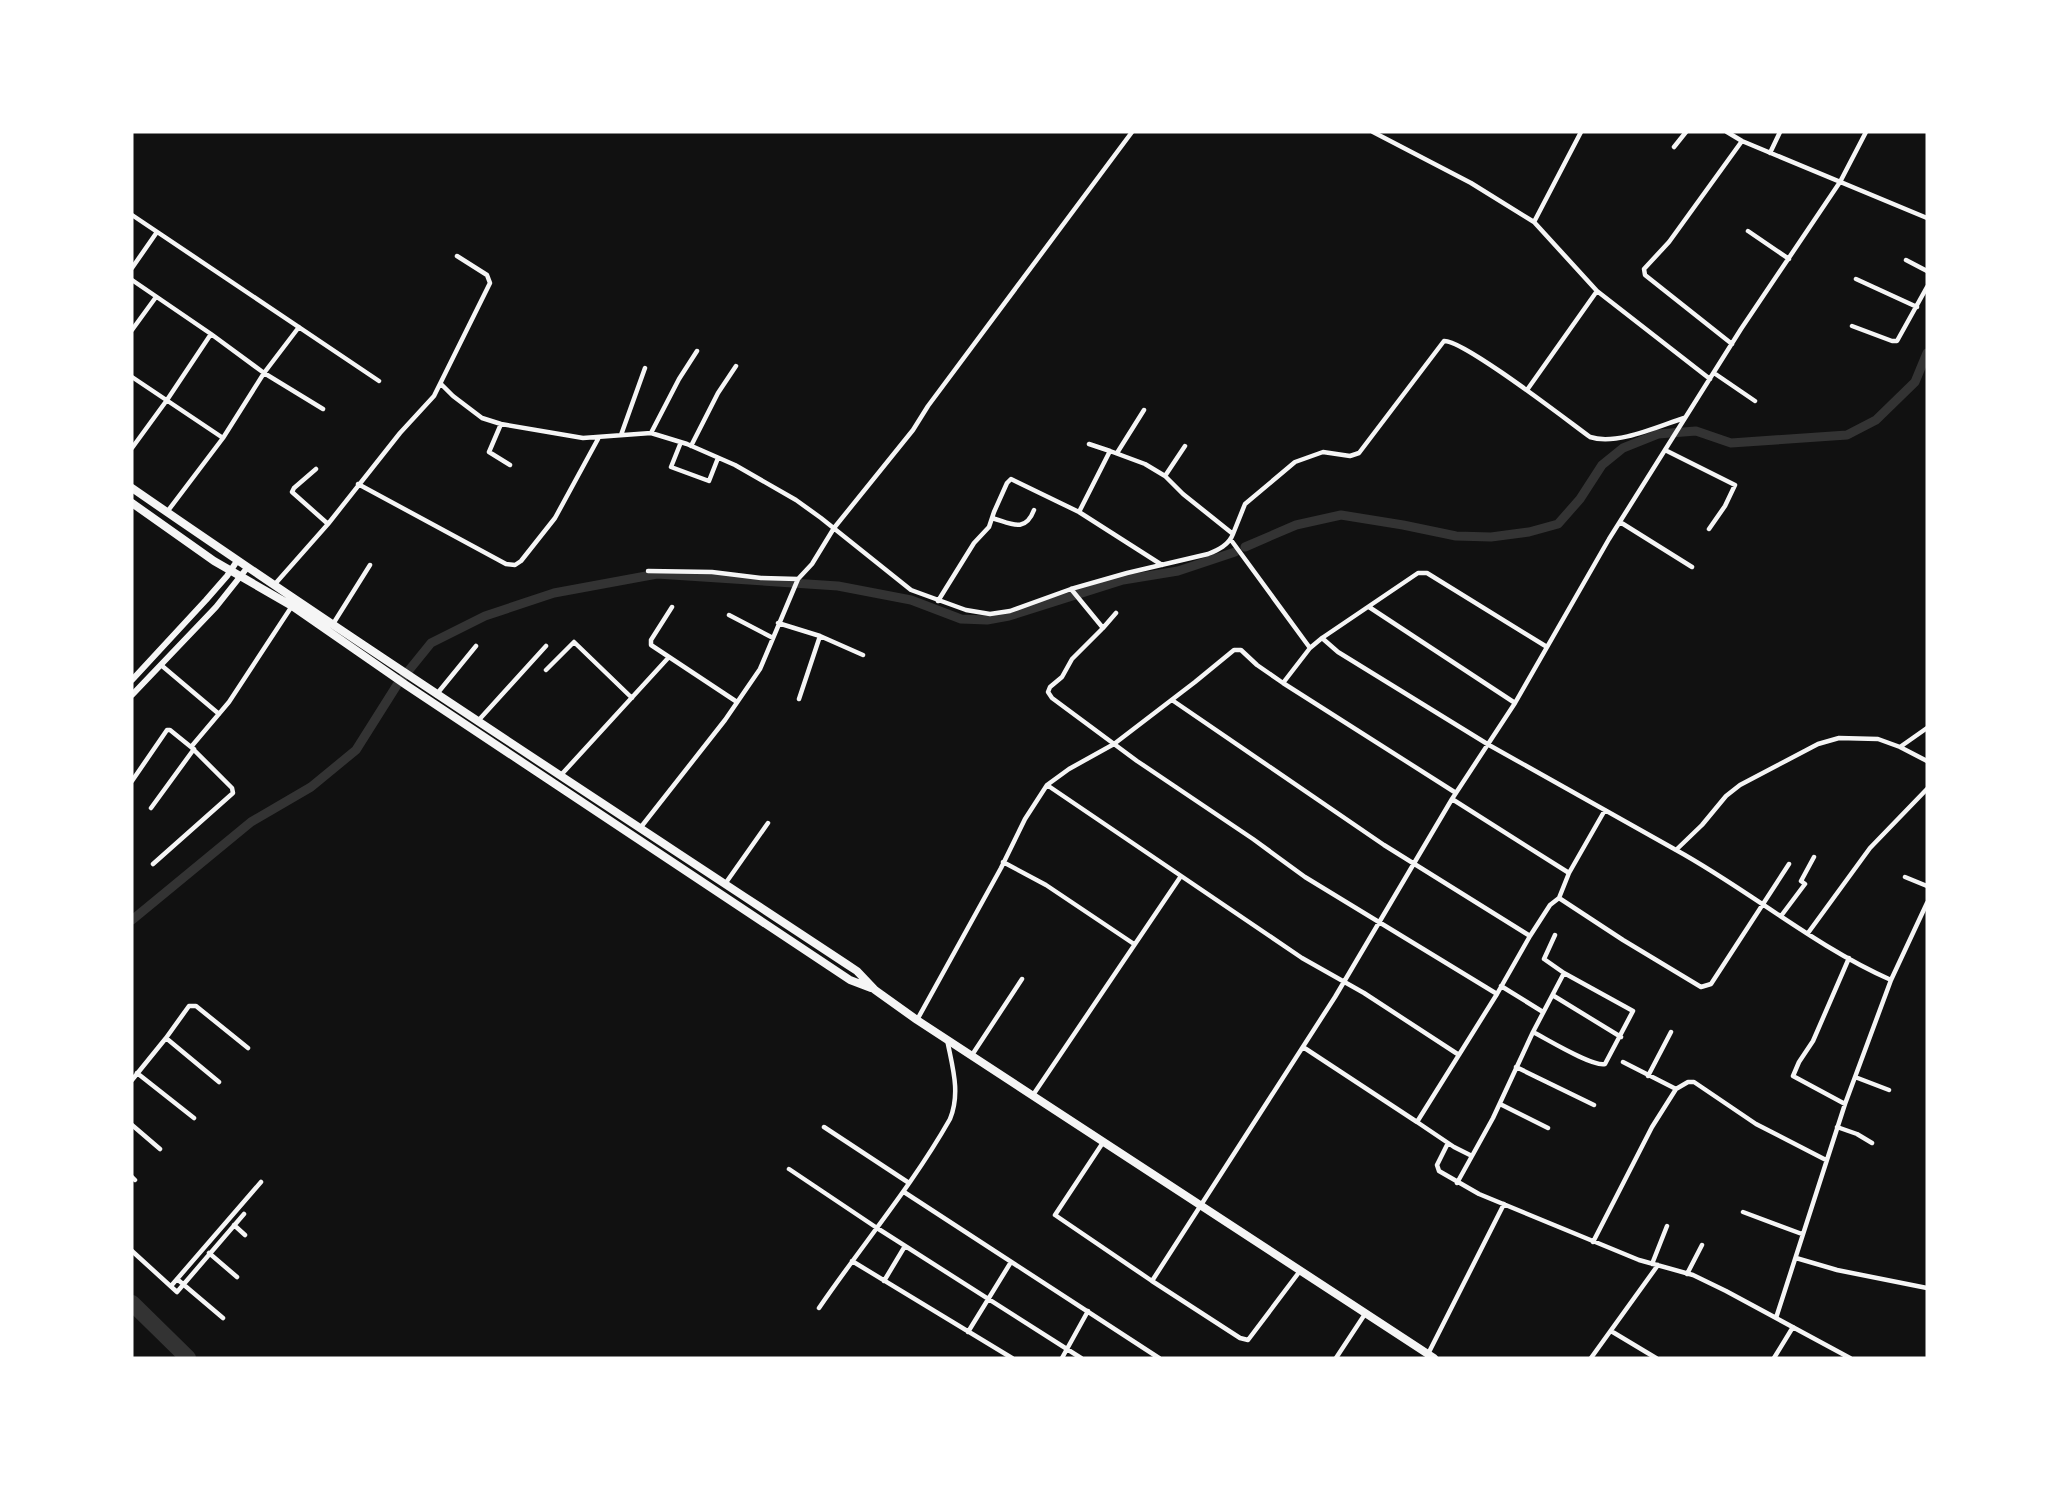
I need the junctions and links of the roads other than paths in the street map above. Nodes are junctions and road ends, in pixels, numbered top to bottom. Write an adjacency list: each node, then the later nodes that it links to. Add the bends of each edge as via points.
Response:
1 (1132, 132): 74 (street, via 913,430)
2 (1373, 132): 14 (street, via 1471,183)
3 (1581, 132): 14 (street)
4 (1686, 132): 9 (street)
5 (1727, 132): 8 (street)
6 (1780, 132): 10 (street)
7 (1866, 132): 11 (street)
8 (1742, 141): 10 (street); 32 (street, via 1669,242 1644,269 1646,275)
9 (1674, 147)
10 (1770, 153): 11 (street)
11 (1840, 182): 13 (street); 18 (street)
12 (132, 215): 16 (street)
13 (1927, 218)
14 (1534, 222): 25 (street)
15 (1748, 231): 18 (street)
16 (157, 232): 20 (street); 29 (street)
17 (457, 256): 41 (street, via 487,275 490,284)
18 (1789, 259): 32 (street)
19 (1906, 260): 21 (street)
20 (132, 268)
21 (1927, 271)
22 (1856, 279): 27 (street)
23 (132, 280): 26 (street)
24 (1927, 287): 27 (street)
25 (1597, 291): 39 (street); 42 (street)
26 (156, 297): 30 (street); 31 (street)
27 (1917, 307): 28 (street, via 1895,342)
28 (1852, 326)
29 (299, 327): 36 (street); 40 (street)
30 (132, 330)
31 (211, 334): 36 (street); 43 (street)
32 (1732, 344): 37 (street)
33 (697, 351): 49 (street)
34 (736, 366): 55 (street)
35 (645, 368): 50 (street)
36 (264, 373): 45 (street); 51 (street)
37 (1714, 373): 39 (street); 44 (street)
38 (132, 377): 43 (street)
39 (1710, 379): 47 (street)
40 (379, 381)
41 (441, 384): 48 (street, via 482,418); 65 (street)
42 (1527, 390): 47 (street, via 1599,440); 76 (street, via 1455,343 1444,341 1359,453 1350,456 1323,452 1295,462 1245,504)
43 (167, 400): 51 (street); 57 (street)
44 (1755, 401)
45 (323, 409)
46 (1144, 410): 60 (street)
47 (1684, 418): 58 (street)
48 (501, 424): 52 (street); 62 (street, via 489,452)
49 (651, 433): 50 (street); 53 (street)
50 (621, 435): 52 (street)
51 (223, 438): 69 (street)
52 (598, 439): 65 (street, via 555,518 515,565 486,554)
53 (681, 442): 55 (street); 61 (street, via 671,467 708,481)
54 (1089, 444): 59 (street)
55 (691, 446): 61 (street)
56 (1185, 446): 64 (street)
57 (132, 448)
58 (1665, 450): 72 (street); 75 (street, via 1735,485)
59 (1110, 451): 60 (street); 70 (street)
60 (1117, 453): 64 (street)
61 (718, 458): 74 (street, via 752,473)
62 (510, 465)
63 (316, 469): 73 (street, via 292,492)
64 (1165, 476): 76 (street)
65 (358, 484): 73 (street)
66 (132, 488): 69 (highway)
67 (132, 503): 83 (highway)
68 (1034, 510): 71 (street, via 1021,525)
69 (167, 512): 77 (highway)
70 (1079, 512): 71 (street, via 1011,479); 79 (street)
71 (992, 518): 88 (street)
72 (1620, 522): 80 (street); 102 (street)
73 (328, 524): 86 (street)
74 (834, 528): 85 (street); 88 (street, via 904,586)
75 (1709, 529)
76 (1232, 537): 79 (street, via 1208,554); 103 (street)
77 (237, 561): 81 (highway); 83 (main road)
78 (370, 565): 95 (street)
79 (1162, 565): 87 (street)
80 (1692, 567)
81 (247, 568): 84 (main road); 86 (highway)
82 (648, 570): 85 (street)
83 (231, 571): 84 (highway); 109 (main road)
84 (240, 577): 89 (highway); 106 (main road)
85 (797, 581): 94 (street)
86 (275, 584): 95 (highway)
87 (1072, 590): 88 (street, via 990,614); 96 (street)
88 (938, 601)
89 (292, 606): 108 (highway); 118 (street)
90 (672, 607): 105 (street, via 650,642)
91 (1370, 607): 99 (street); 102 (street, via 1418,573 1427,573); 117 (street)
92 (1116, 613): 96 (street)
93 (729, 615): 98 (street)
94 (778, 623): 97 (street); 98 (street)
95 (333, 624): 108 (highway)
96 (1103, 628): 122 (street, via 1072,659 1048,692)
97 (820, 636): 104 (street); 114 (street)
98 (773, 638): 116 (street, via 760,669)
99 (1322, 638): 103 (street); 123 (street, via 1338,652)
100 (476, 646): 111 (street)
101 (546, 646): 119 (street)
102 (1547, 647): 117 (street)
103 (1310, 648): 110 (street)
104 (863, 655)
105 (669, 657): 113 (street); 116 (street)
106 (161, 665): 112 (main road); 118 (street)
107 (546, 670): 113 (street, via 574,642)
108 (397, 673): 111 (highway, via 411,677); 121 (highway, via 406,685)
109 (132, 680)
110 (1283, 683): 115 (street, via 1241,650 1234,650); 131 (street)
111 (436, 694): 119 (highway)
112 (132, 695)
113 (632, 698): 127 (street)
114 (799, 699)
115 (1172, 700): 122 (street); 140 (street)
116 (737, 702): 136 (street)
117 (1515, 703): 123 (street)
118 (219, 714): 125 (street)
119 (478, 722): 121 (street); 127 (highway)
120 (1927, 728): 124 (street)
121 (472, 729): 154 (highway)
122 (1114, 744): 129 (street); 153 (street, via 1305,877)
123 (1488, 744): 131 (street); 134 (street)
124 (1900, 747): 126 (street); 137 (street, via 1878,739 1839,738 1818,744 1740,785)
125 (193, 748): 128 (street, via 167,730); 133 (street); 141 (street, via 233,793)
126 (1927, 761)
127 (561, 775): 136 (highway)
128 (132, 781)
129 (1047, 785): 139 (street); 144 (street)
130 (1927, 789): 155 (street, via 1870,848)
131 (1456, 793): 132 (street)
132 (1452, 799): 140 (street); 143 (street)
133 (151, 808)
134 (1605, 810): 137 (street); 143 (street)
135 (768, 823): 146 (street)
136 (641, 827): 146 (highway)
137 (1676, 850): 150 (street)
138 (1814, 856): 152 (street, via 1801,880 1805,884)
139 (1004, 862): 158 (street); 169 (street)
140 (1413, 863): 153 (street); 157 (street)
141 (153, 864)
142 (1789, 864): 150 (street)
143 (1569, 873): 148 (street)
144 (1181, 876): 158 (street); 163 (street)
145 (1905, 877): 147 (street)
146 (725, 884): 151 (highway)
147 (1927, 886)
148 (1558, 898): 150 (street, via 1701,987 1711,984); 157 (street)
149 (1927, 903): 162 (street)
150 (1764, 904): 152 (street)
151 (772, 915): 154 (highway); 165 (highway, via 857,972)
152 (1781, 916): 155 (street)
153 (1379, 922): 163 (street); 166 (street)
154 (765, 924): 165 (highway, via 850,981)
155 (1808, 933): 159 (street)
156 (1555, 935): 160 (street, via 1544,959)
157 (1530, 936): 164 (street)
158 (1134, 944): 188 (street)
159 (1849, 958): 162 (street); 190 (street, via 1813,1041 1793,1076)
160 (1564, 973): 167 (street); 172 (street, via 1634,1011)
161 (1022, 979): 177 (street)
162 (1891, 980): 183 (street)
163 (1342, 982): 175 (street); 178 (street)
164 (1501, 986): 166 (street); 168 (street)
165 (875, 990): 169 (highway)
166 (1497, 994): 178 (street)
167 (1554, 996): 168 (street); 172 (street)
168 (1542, 1012): 170 (street)
169 (917, 1020): 174 (highway)
170 (1533, 1032): 172 (street, via 1603,1066); 180 (street)
171 (1671, 1032): 182 (street)
172 (1621, 1037)
173 (166, 1038): 176 (street, via 189,1006 196,1006); 181 (street); 185 (street)
174 (947, 1039): 177 (highway); 206 (street, via 957,1091 955,1107)
175 (1303, 1047): 193 (street); 210 (street)
176 (248, 1048)
177 (972, 1055): 188 (highway)
178 (1459, 1055): 193 (street)
179 (1623, 1062): 182 (street)
180 (1516, 1067): 189 (street); 191 (street)
181 (137, 1073): 184 (street); 192 (street)
182 (1648, 1076): 186 (street)
183 (1855, 1077): 187 (street); 190 (street)
184 (132, 1080)
185 (219, 1082)
186 (1676, 1089): 203 (street, via 1694,1082 1756,1124); 218 (street)
187 (1889, 1090)
188 (1033, 1095): 198 (highway)
189 (1500, 1104): 197 (street); 202 (street)
190 (1845, 1104): 196 (street)
191 (1594, 1105)
192 (194, 1118)
193 (1417, 1122): 199 (street)
194 (132, 1125): 201 (street)
195 (824, 1127): 206 (street)
196 (1837, 1127): 200 (street); 203 (street)
197 (1548, 1128)
198 (1104, 1141): 210 (highway); 233 (street, via 1055,1215)
199 (1448, 1143): 202 (street); 207 (street, via 1437,1166)
200 (1872, 1143)
201 (160, 1149)
202 (1472, 1156): 207 (street)
203 (1826, 1160): 216 (street)
204 (789, 1169): 215 (street)
205 (261, 1182): 221 (street)
206 (909, 1183): 208 (street)
207 (1457, 1183): 209 (street)
208 (904, 1192): 215 (street); 226 (street)
209 (1504, 1204): 218 (street); 247 (street)
210 (1202, 1205): 228 (highway); 233 (street)
211 (1743, 1212): 216 (street)
212 (244, 1214): 213 (street)
213 (234, 1225): 217 (street); 223 (street)
214 (1667, 1226): 227 (street)
215 (877, 1228): 220 (street); 225 (street)
216 (1802, 1234): 224 (street)
217 (245, 1235)
218 (1593, 1242): 227 (street)
219 (1702, 1245): 229 (street)
220 (905, 1246): 232 (street); 237 (street)
221 (204, 1248): 223 (street); 231 (street)
222 (132, 1251): 235 (street)
223 (210, 1253): 230 (street); 234 (street)
224 (1796, 1258): 236 (street); 242 (street)
225 (852, 1261): 232 (street); 238 (street)
226 (1011, 1262): 237 (street); 239 (street)
227 (1655, 1265): 229 (street); 244 (street)
228 (1300, 1271): 233 (street, via 1248,1341); 240 (highway)
229 (1688, 1274): 242 (street)
230 (237, 1277)
231 (177, 1279): 234 (street); 235 (street)
232 (884, 1281): 245 (street)
233 (1152, 1281)
234 (183, 1284): 235 (street, via 177,1292); 241 (street)
235 (171, 1286)
236 (1927, 1288)
237 (989, 1299): 245 (street); 246 (street)
238 (819, 1308)
239 (1088, 1311): 246 (street); 251 (street)
240 (1365, 1314): 247 (highway); 252 (street)
241 (223, 1318)
242 (1776, 1318): 243 (street)
243 (1793, 1327): 255 (street); 256 (street)
244 (1611, 1331): 253 (street); 254 (street)
245 (969, 1332): 248 (street)
246 (1066, 1349): 249 (street); 250 (street)
247 (1431, 1356)
248 (1012, 1358)
249 (1062, 1358)
250 (1081, 1358)
251 (1159, 1358)
252 (1336, 1358)
253 (1591, 1358)
254 (1656, 1358)
255 (1774, 1358)
256 (1850, 1358)

